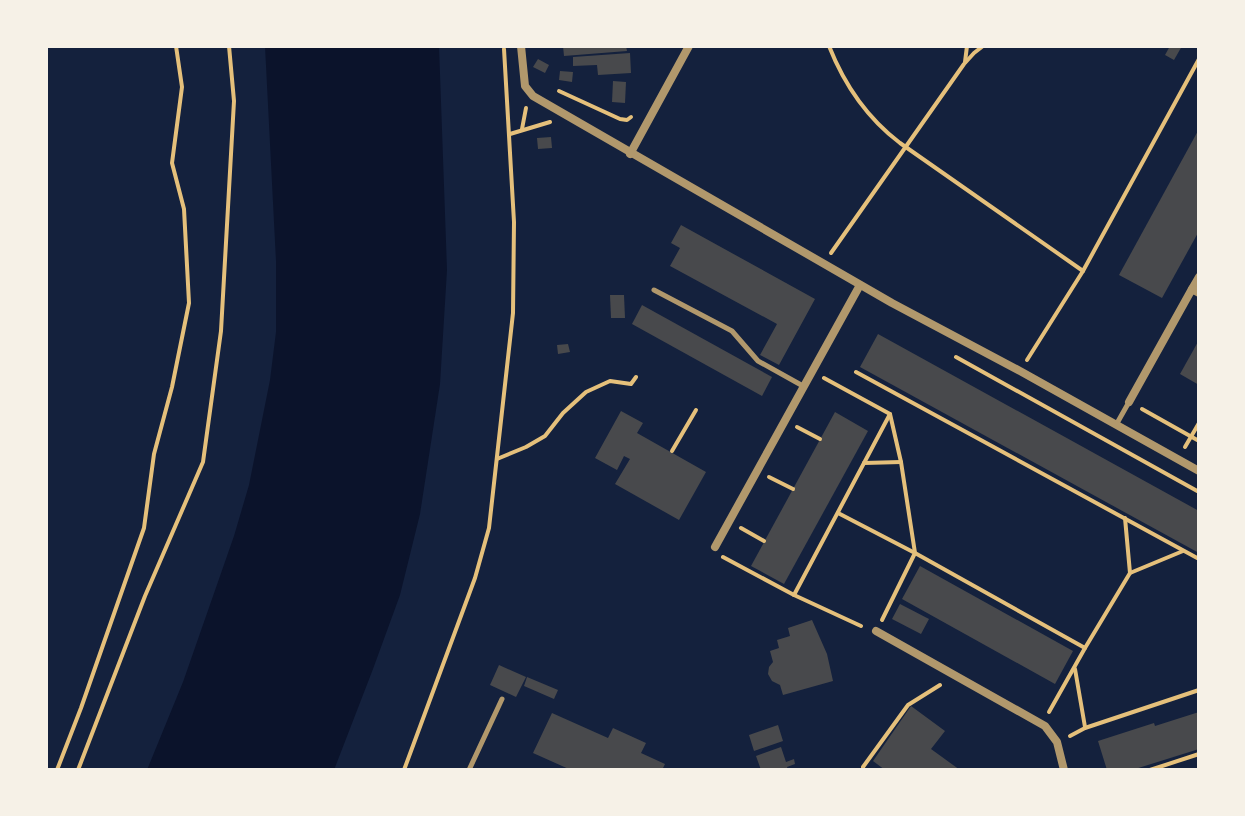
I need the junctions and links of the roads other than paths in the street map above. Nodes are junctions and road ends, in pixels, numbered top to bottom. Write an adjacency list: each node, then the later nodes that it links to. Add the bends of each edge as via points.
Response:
1 (521, 46): 3 (street, via 527,91)
2 (689, 46): 3 (street)
3 (630, 154): 5 (street)
4 (1199, 277): 7 (street)
5 (860, 285): 8 (street); 10 (street)
6 (654, 290): 8 (lane, via 732,331 758,361)
7 (1196, 291): 9 (street)
8 (803, 386): 12 (street)
9 (1129, 402): 10 (lane)
10 (1116, 425): 11 (street)
11 (1199, 471)
12 (715, 547)
13 (876, 631): 16 (street, via 1048,729)
14 (502, 699): 15 (lane)
15 (469, 770)
16 (1064, 770)

